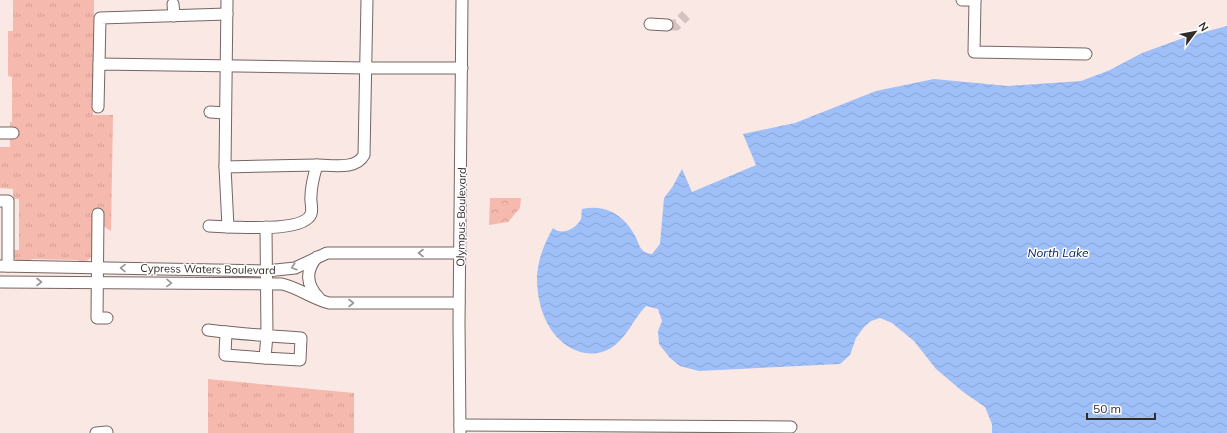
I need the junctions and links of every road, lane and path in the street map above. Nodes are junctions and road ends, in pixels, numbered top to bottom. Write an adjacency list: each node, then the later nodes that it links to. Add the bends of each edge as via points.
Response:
1 (227, 0): 7 (street)
2 (367, 0): 14 (street)
3 (462, 0): 15 (street, Olympus Boulevard)
4 (962, 0): 5 (street)
5 (975, 0): 11 (street, via 974,52)
6 (173, 4): 8 (street)
7 (227, 14): 8 (street); 13 (street)
8 (174, 16): 12 (street, via 100,18)
9 (650, 24): 10 (street)
10 (667, 25)
11 (1086, 54)
12 (99, 64): 13 (street); 16 (street)
13 (226, 66): 14 (street); 18 (street)
14 (366, 68): 15 (street); 21 (street, via 364,155 361,161 355,165)
15 (462, 68): 28 (street, Olympus Boulevard)
16 (98, 107)
17 (210, 112): 18 (street)
18 (225, 113): 22 (street)
19 (0, 133): 20 (street)
20 (13, 133)
21 (317, 165): 22 (street); 27 (street, via 310,196 311,213 307,220 301,224)
22 (225, 167): 26 (street)
23 (0, 201): 30 (street, via 8,201)
24 (98, 214): 31 (street, via 103,236)
25 (209, 226): 26 (street)
26 (228, 227): 27 (street)
27 (266, 227): 32 (street)
28 (460, 253): 29 (street, Cypress Waters Boulevard, one-way to 29, via 327,253); 37 (street, Olympus Boulevard)
29 (317, 256): 32 (street, Cypress Waters Boulevard, one-way to 32, via 295,268); 36 (street, via 310,265 308,276 309,285)
30 (4, 266): 31 (street, Cypress Waters Boulevard)
31 (98, 267): 32 (street, Cypress Waters Boulevard, one-way to 31); 34 (street)
32 (266, 271): 35 (street)
33 (0, 282): 34 (street, Cypress Waters Boulevard, one-way to 34)
34 (98, 282): 35 (street, Cypress Waters Boulevard, one-way to 35); 38 (street, via 97,318)
35 (266, 284): 36 (street, Cypress Waters Boulevard, via 296,287); 41 (street)
36 (322, 302): 37 (street, Cypress Waters Boulevard, one-way to 37)
37 (459, 303): 44 (street, Olympus Boulevard)
38 (108, 318)
39 (208, 330): 40 (street)
40 (226, 332): 41 (street); 42 (street, via 224,355)
41 (267, 335): 42 (street); 42 (street, via 301,338 300,360)
42 (265, 358)
43 (791, 427): 45 (street)
44 (460, 429): 45 (street)
45 (646, 430)

